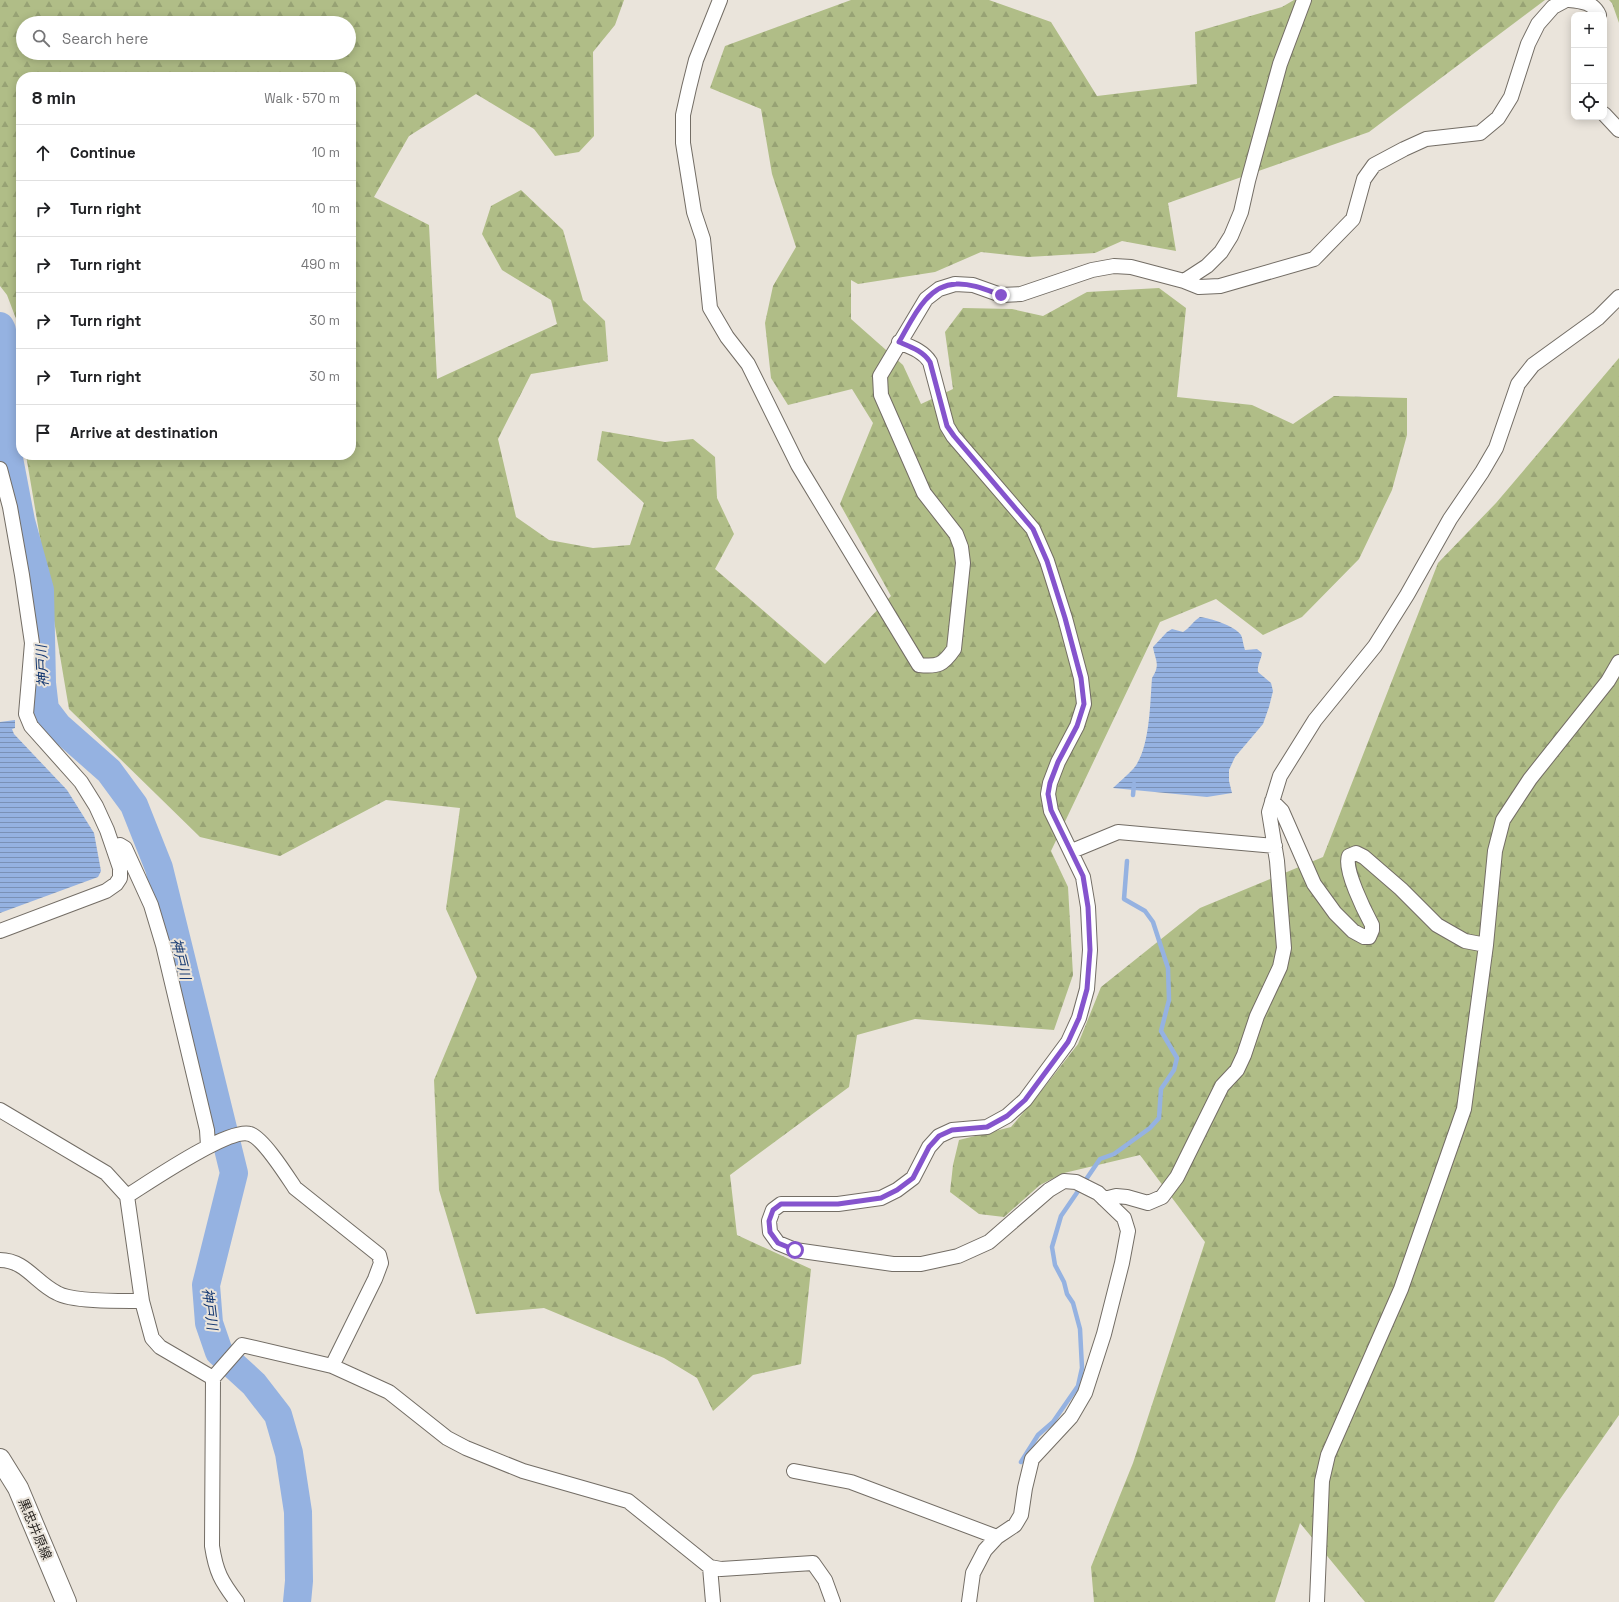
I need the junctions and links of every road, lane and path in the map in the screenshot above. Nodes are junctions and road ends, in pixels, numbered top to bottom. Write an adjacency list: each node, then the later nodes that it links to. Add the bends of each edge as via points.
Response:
1 (720, 0): 10 (street, via 696,60 683,115 683,143 694,212 703,239 710,308 727,337 748,364 798,465 919,665 933,667 946,660 954,649 963,563 956,534 924,493 881,395 880,376)
2 (1304, 0): 8 (street, via 1280,64 1241,212 1232,236 1221,252)
3 (1566, 0): 8 (street, via 1553,7 1538,24 1528,44 1511,97 1498,118 1480,133 1426,139 1374,165 1364,179 1352,219 1314,259 1220,286 1200,287)
4 (1570, 0): 5 (street, via 1584,2)
5 (1598, 12)
6 (1607, 117): 7 (street)
7 (1619, 130)
8 (1184, 281): 10 (street, via 1132,266 1114,266 1092,270 1021,294 1001,295 973,285 955,284 939,289 926,299)
9 (1619, 297): 13 (street, via 1598,318 1533,364 1518,384 1496,448 1482,472 1450,520 1375,646 1315,720 1280,776)
10 (899, 342): 16 (street, via 926,356 930,362 947,426 1033,529 1047,561 1081,678 1084,704 1077,726 1058,762 1048,794 1051,810)
11 (0, 469): 15 (street, via 11,515 32,643 26,714 31,726 80,782 96,806)
12 (1619, 662): 18 (street, via 1608,681 1530,779 1503,820 1494,851)
13 (1272, 801): 14 (street, via 1269,812); 18 (street, via 1282,811 1314,884 1353,931 1369,937 1372,930 1347,864 1349,856 1356,853 1401,889 1437,925 1465,941)
14 (1274, 846): 16 (street, via 1118,832); 22 (street, via 1284,948 1280,966 1257,1016 1244,1056 1237,1070 1222,1086 1177,1177 1162,1197 1148,1203 1116,1196)
15 (113, 847): 17 (street, via 120,868 120,878 116,884 106,891); 20 (street, via 120,845 125,848 151,905)
16 (1072, 851): 22 (street, via 1083,876 1088,907 1090,950 1087,989 1079,1018 1068,1042 1025,1100 1007,1116 987,1127 952,1130 939,1136 929,1147 913,1178 897,1190 881,1198 838,1204 781,1204 773,1210 769,1221 770,1232 778,1243 795,1250 893,1264 922,1264 958,1256 989,1242 1057,1184 1064,1181 1076,1182 1090,1188)
17 (0, 931)
18 (1486, 945): 36 (street, via 1464,1109 1401,1288 1328,1455 1322,1481)
19 (0, 1110): 21 (street, via 106,1173)
20 (211, 1145): 21 (street); 25 (street, via 240,1134 249,1134 257,1138 295,1188 379,1255 381,1263 375,1279)
21 (127, 1196): 24 (street)
22 (1104, 1199): 29 (street, via 1124,1218 1128,1230 1111,1306 1085,1393 1071,1417 1032,1459 1021,1515 1015,1526)
23 (0, 1260): 24 (street, via 15,1262 57,1293 70,1298)
24 (142, 1301): 26 (street, via 152,1338 160,1347)
25 (332, 1366): 26 (street, via 242,1345); 30 (street, via 389,1392 447,1438 466,1448 523,1471 628,1501)
26 (216, 1374): 32 (street, via 212,1546 222,1583)
27 (0, 1459): 31 (main road, 黒忠井原線, via 18,1488)
28 (794, 1471): 29 (street, via 851,1482)
29 (996, 1537): 35 (street, via 985,1550 973,1573)
30 (710, 1567): 33 (street); 34 (street, via 721,1569 813,1563 824,1580)
31 (66, 1602)
32 (237, 1602)
33 (713, 1602)
34 (833, 1602)
35 (969, 1602)
36 (1317, 1602)

